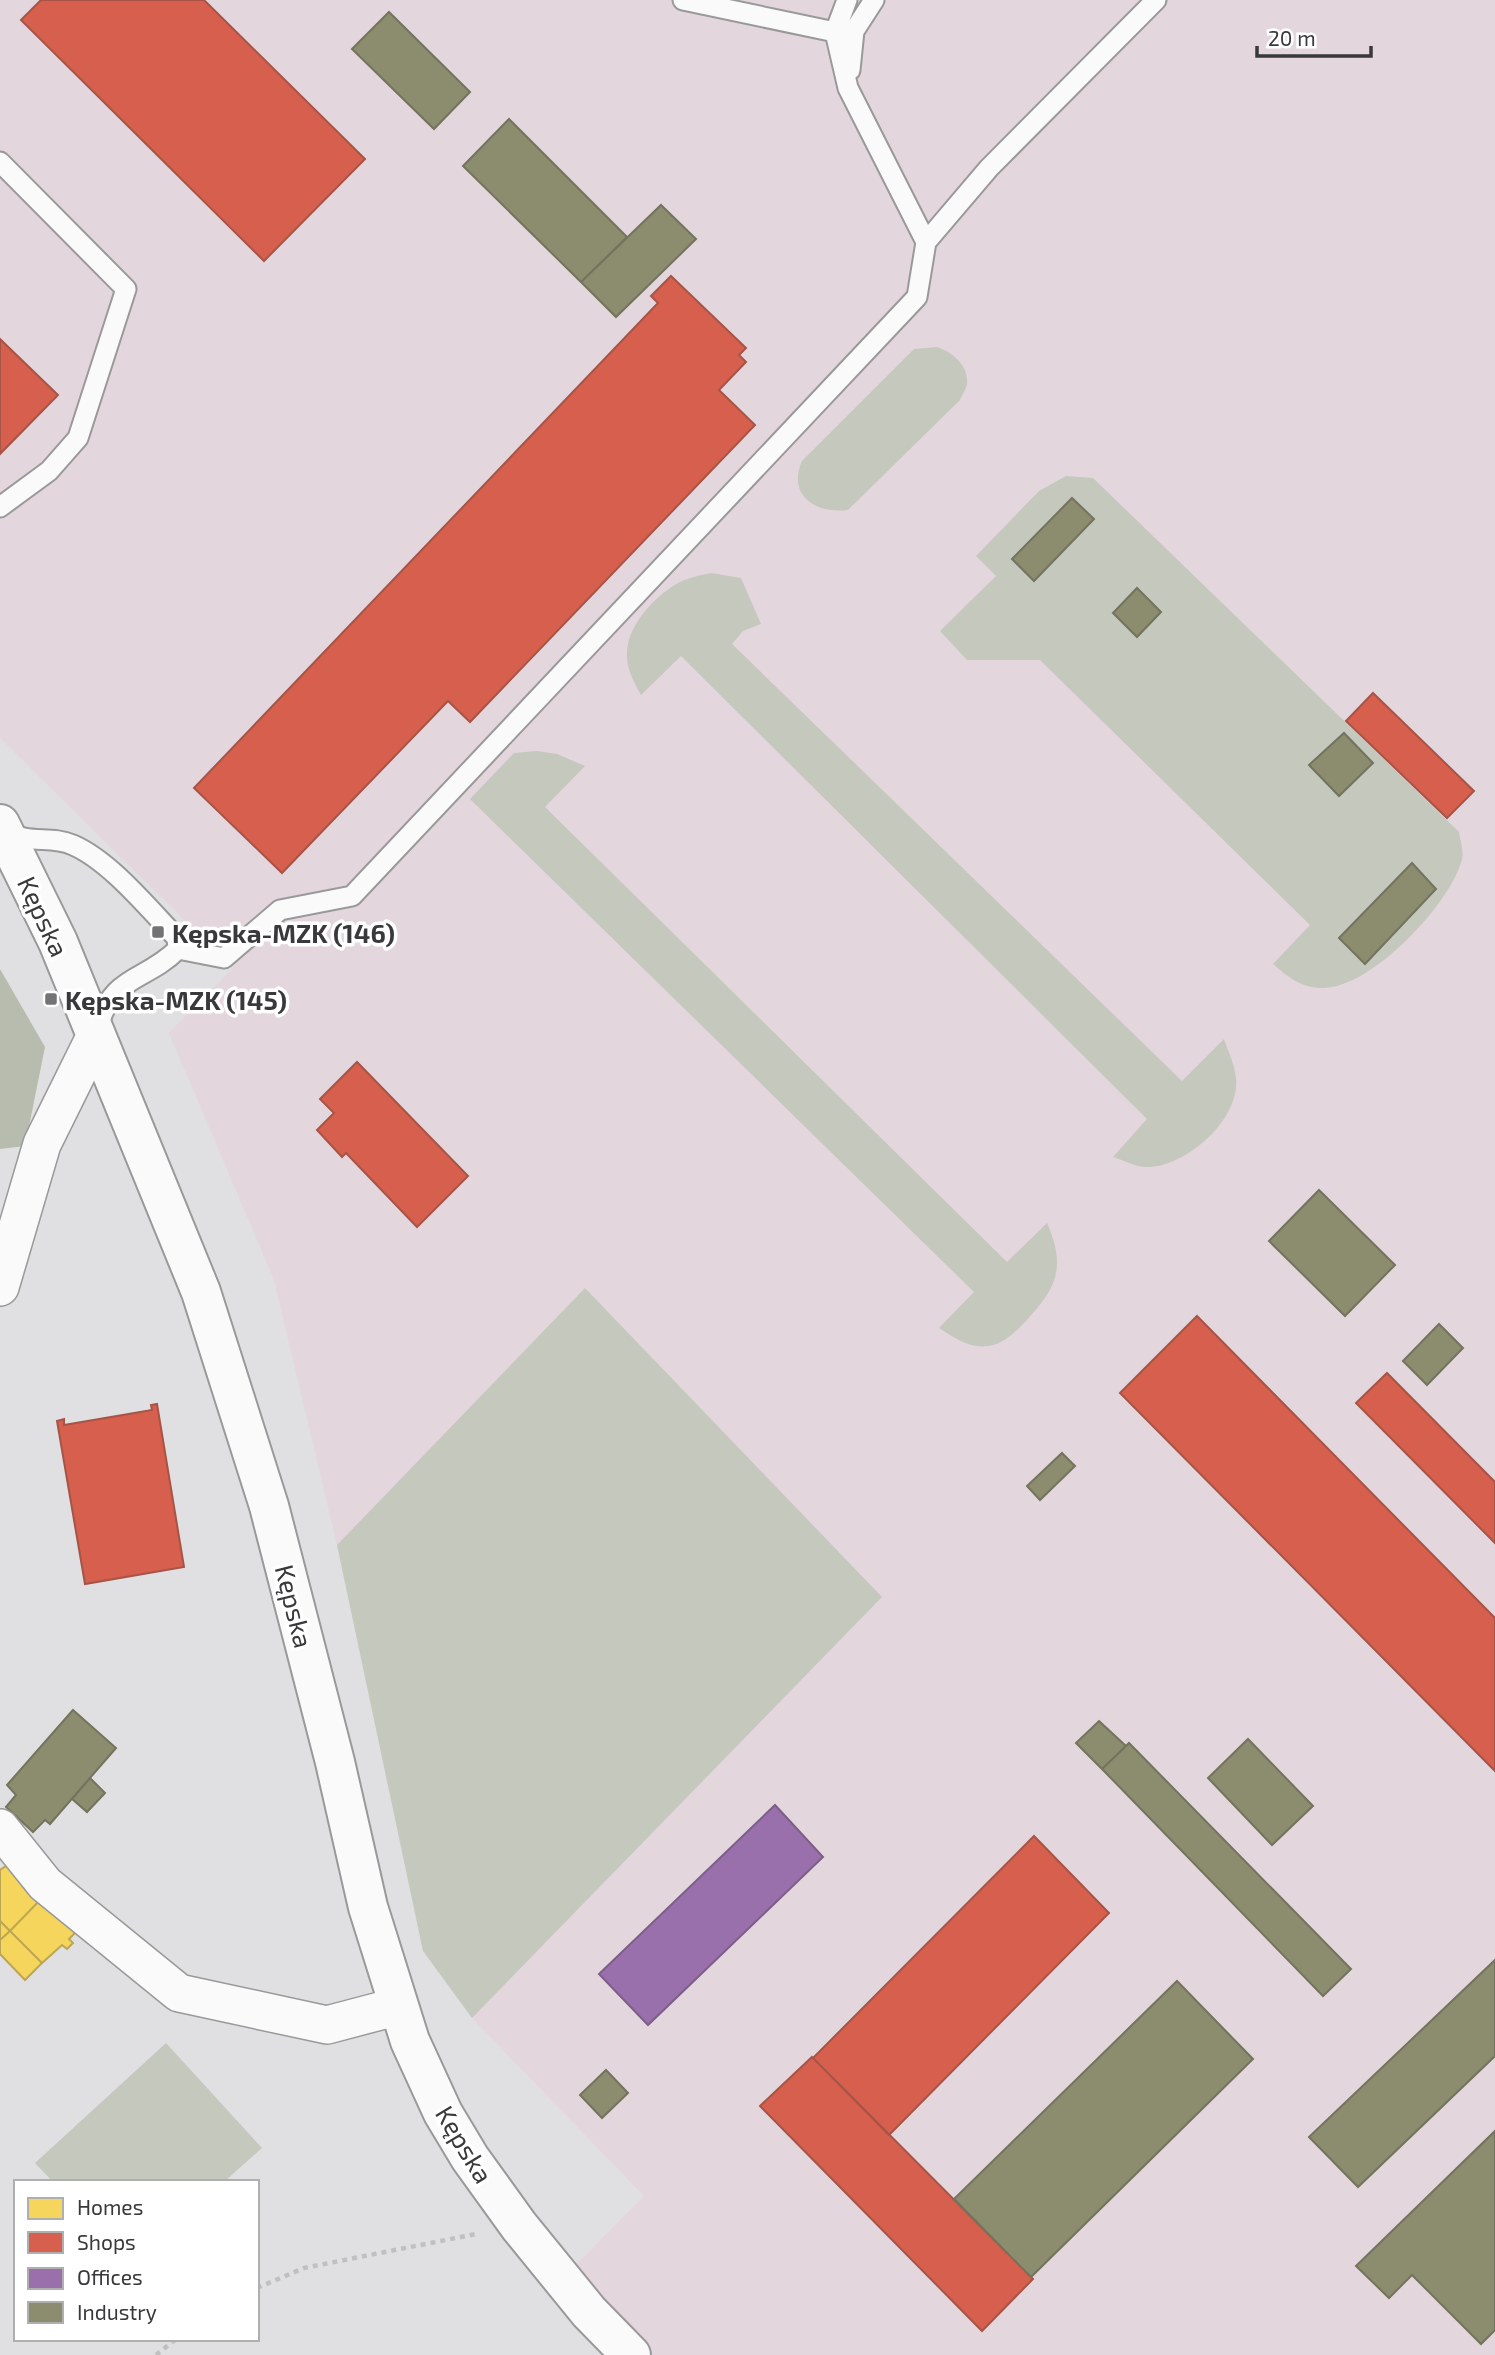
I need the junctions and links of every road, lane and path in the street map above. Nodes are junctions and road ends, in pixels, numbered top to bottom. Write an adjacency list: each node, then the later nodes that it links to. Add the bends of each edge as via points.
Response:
1 (683, 0): 5 (lane)
2 (848, 0): 5 (lane)
3 (874, 0): 6 (lane, via 854,31)
4 (1156, 0): 8 (lane, via 989,168)
5 (835, 32): 6 (lane)
6 (848, 88): 8 (lane)
7 (0, 162): 9 (lane, via 126,289 78,438 49,471)
8 (926, 242): 11 (lane, via 917,297 352,896 280,910 224,958)
9 (0, 507)
10 (2, 827): 11 (lane, via 17,838 71,844 94,856 177,938); 12 (street, Kępska, via 58,942)
11 (178, 948): 12 (lane, via 116,992)
12 (96, 1035): 13 (street, via 43,1144); 15 (street, Kępska, via 201,1292 265,1494 368,1907)
13 (0, 1287)
14 (0, 1828): 15 (street, via 45,1884 179,1993 327,2025)
15 (399, 2006): 16 (street, Kępska, via 443,2113)
16 (519, 2226): 17 (path, via 304,2268); 20 (street, Kępska, via 589,2312)
17 (259, 2287)
18 (174, 2341): 19 (path)
19 (156, 2355)
20 (631, 2355)

